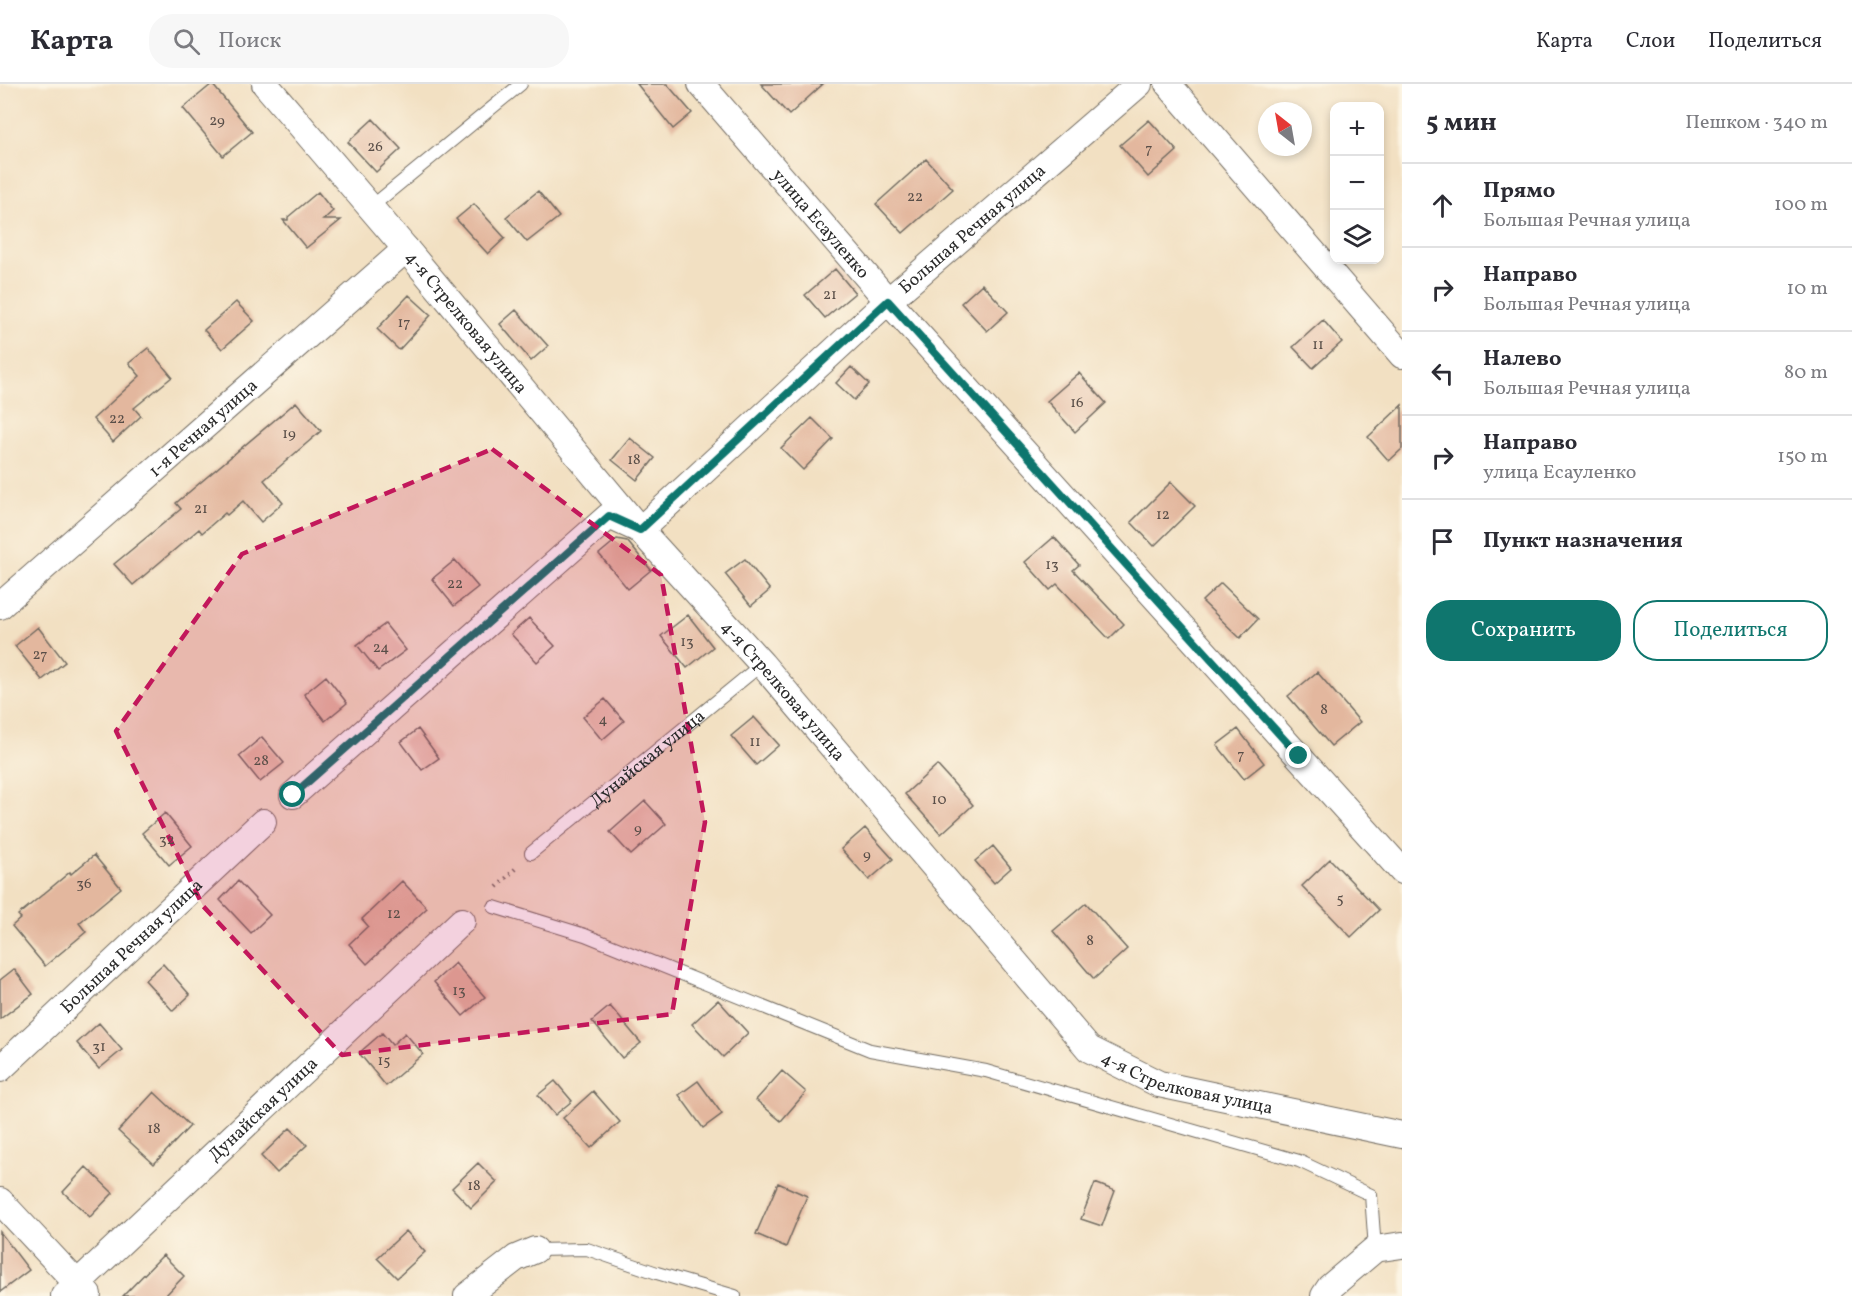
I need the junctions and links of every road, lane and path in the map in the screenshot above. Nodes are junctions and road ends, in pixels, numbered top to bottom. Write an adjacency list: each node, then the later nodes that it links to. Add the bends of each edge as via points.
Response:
1 (265, 84): 6 (street, 4-я Стрелковая улица)
2 (521, 84): 6 (lane)
3 (701, 84): 8 (street, улица Есауленко)
4 (1139, 84): 8 (street, Большая Речная улица)
5 (1168, 84): 9 (street)
6 (371, 207): 7 (street, 4-я Стрелковая улица)
7 (406, 249): 10 (street, 4-я Стрелковая улица); 11 (street, 1-я Речная улица)
8 (888, 301): 10 (street, Большая Речная улица); 16 (street, улица Есауленко)
9 (1402, 355)
10 (640, 530): 12 (street, 4-я Стрелковая улица); 13 (street, via 609,516)
11 (0, 606)
12 (762, 664): 15 (lane, Дунайская улица); 20 (street, 4-я Стрелковая улица, via 1089,1049 1159,1084)
13 (293, 795)
14 (263, 822): 19 (street, Большая Речная улица)
15 (531, 853)
16 (1402, 871)
17 (494, 907): 23 (lane, via 585,935 870,1050 986,1071 1299,1161 1371,1196)
18 (462, 921): 25 (street, Дунайская улица)
19 (0, 1069)
20 (1402, 1135)
21 (0, 1202): 25 (street)
22 (1402, 1245): 23 (street)
23 (1376, 1249): 26 (street)
24 (535, 1251): 27 (street, via 516,1258); 28 (lane, via 587,1250)
25 (77, 1292)
26 (1330, 1293)
27 (467, 1296)
28 (735, 1296)

